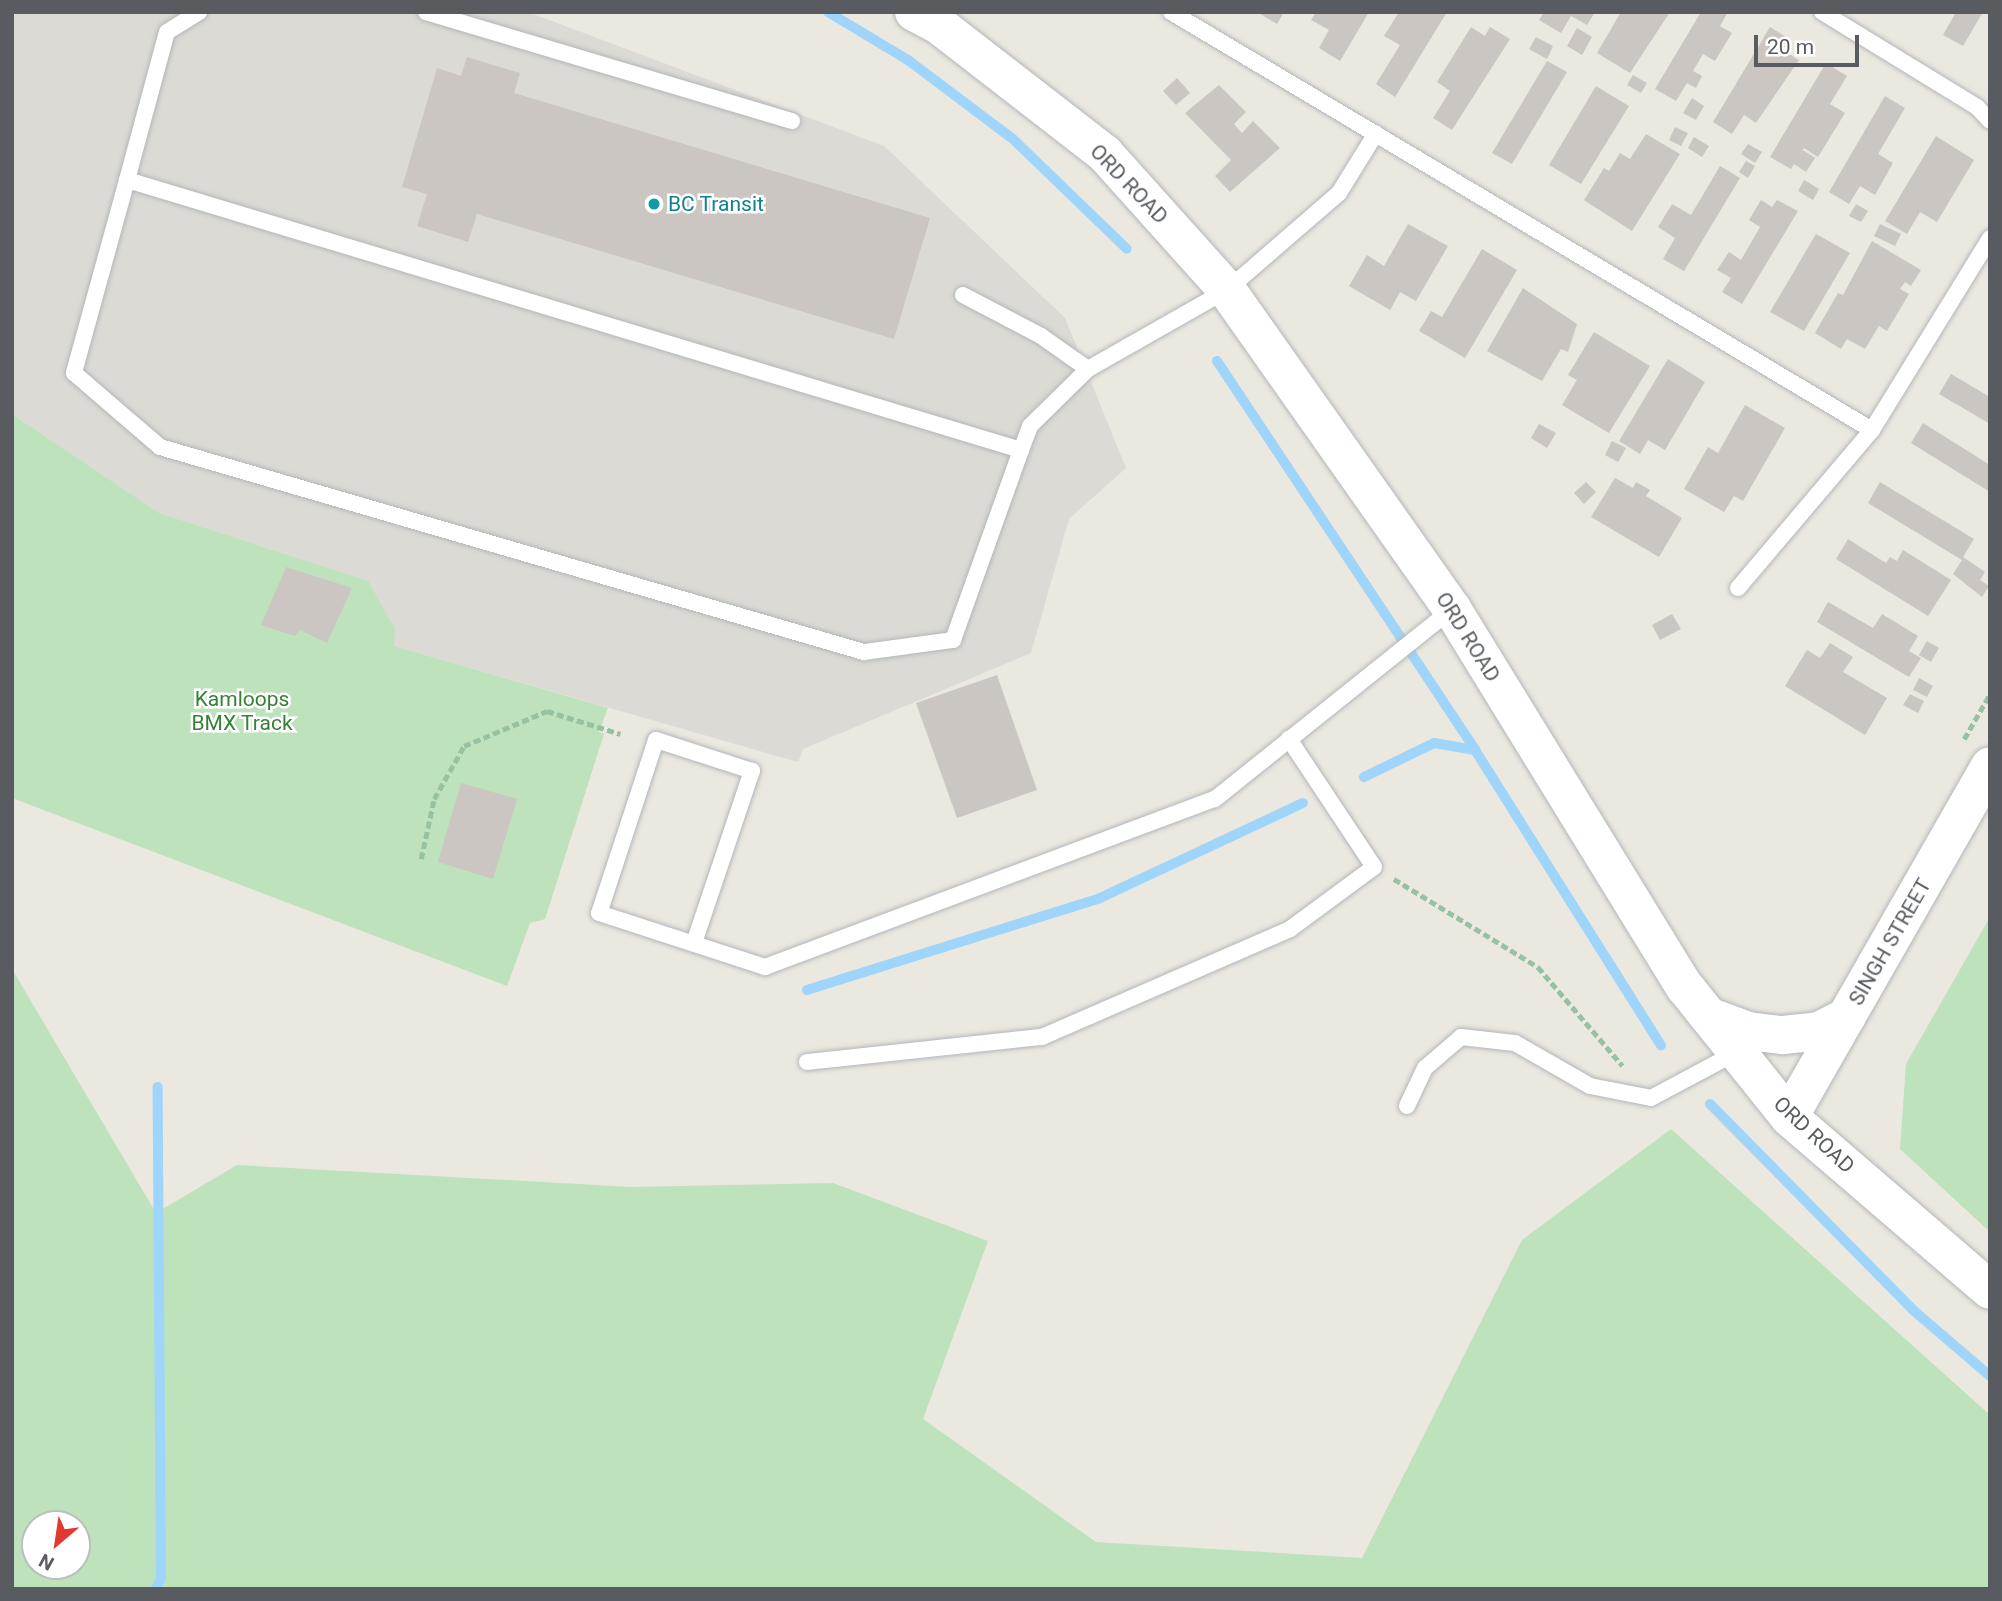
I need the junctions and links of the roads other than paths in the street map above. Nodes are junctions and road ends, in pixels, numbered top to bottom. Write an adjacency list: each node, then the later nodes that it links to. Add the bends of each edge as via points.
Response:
1 (199, 12): 9 (lane, via 167,32)
2 (426, 12): 6 (lane)
3 (914, 12): 11 (street, ORD ROAD, via 940,26 1105,154)
4 (1171, 12): 8 (lane)
5 (1822, 12): 7 (lane, via 1977,107)
6 (792, 121)
7 (1990, 121)
8 (1376, 133): 11 (lane, via 1339,193); 14 (lane)
9 (127, 180): 15 (lane); 15 (lane, via 74,373 160,447 864,652 953,639)
10 (1990, 238): 14 (lane)
11 (1227, 290): 13 (lane); 17 (street, ORD ROAD)
12 (963, 295): 13 (lane, via 1041,336)
13 (1088, 369): 15 (lane, via 1030,426)
14 (1872, 430): 16 (lane)
15 (1021, 450)
16 (1738, 588)
17 (1452, 610): 18 (lane); 21 (street, ORD ROAD, via 1685,987)
18 (1289, 739): 20 (lane, via 1214,799 765,967); 24 (lane, via 1374,867 1290,929 1042,1037)
19 (1990, 766): 22 (street, SINGH STREET)
20 (694, 943): 20 (lane, via 599,913 656,740 752,771)
21 (1707, 1015): 22 (street, via 1748,1031 1783,1035 1819,1031); 23 (street, ORD ROAD)
22 (1847, 1017): 26 (street, SINGH STREET)
23 (1737, 1052): 25 (lane, via 1651,1098 1590,1086 1515,1043 1461,1037 1425,1068); 26 (street, ORD ROAD)
24 (807, 1062)
25 (1407, 1106)
26 (1790, 1117): 27 (street, ORD ROAD)
27 (1990, 1290)

